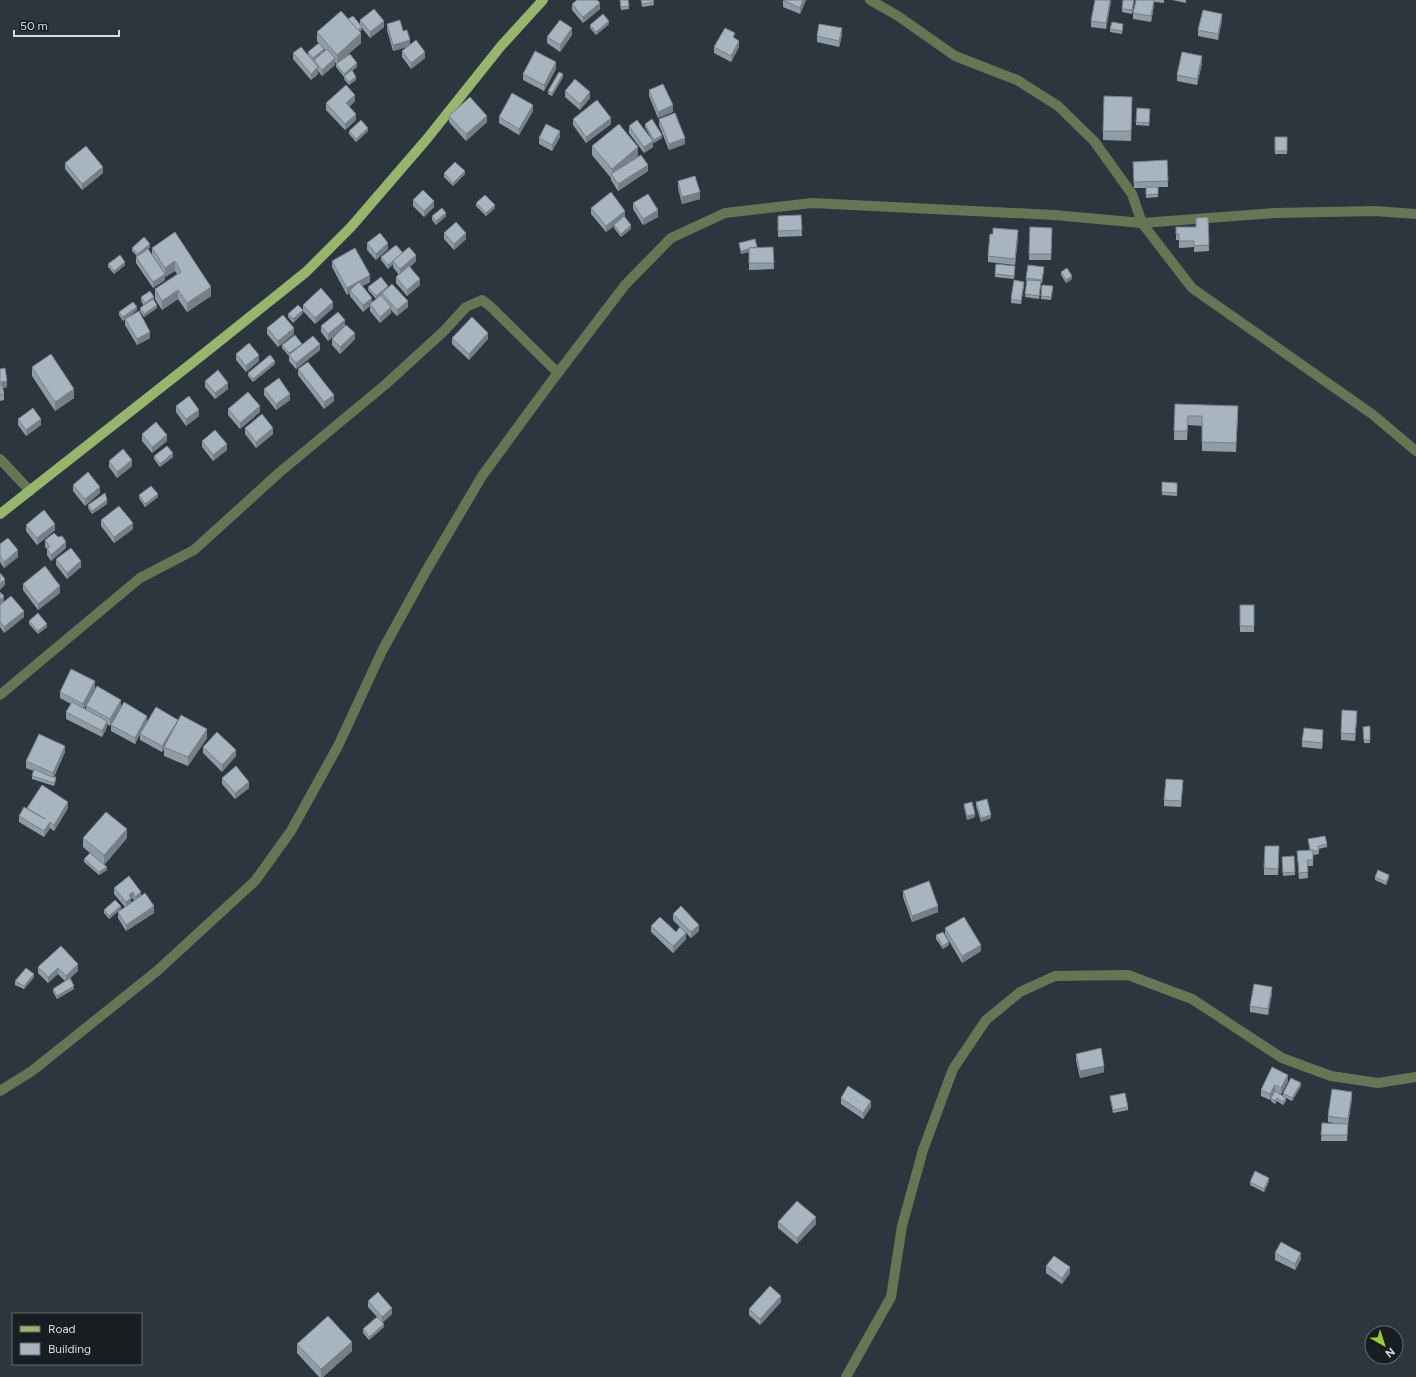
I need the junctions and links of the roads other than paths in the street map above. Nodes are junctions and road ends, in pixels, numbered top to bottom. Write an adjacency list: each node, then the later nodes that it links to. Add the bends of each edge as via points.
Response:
1 (544, 0): 8 (main road, via 501,46 426,140 351,227 306,272)
2 (870, 0): 4 (street, via 898,16 954,56 1017,80 1058,106 1094,141 1132,194)
3 (1416, 214): 4 (street, via 1375,211 1275,213)
4 (1142, 222): 5 (street, via 1054,214 812,203 724,213 671,238 625,285); 6 (street, via 1192,288 1372,414)
5 (558, 373): 10 (street, via 482,300 466,307 444,331 386,384 280,472 194,550 140,578); 12 (street, via 482,476 382,651 338,746 291,831 254,880 157,971 32,1071)
6 (1416, 451)
7 (0, 458): 8 (street)
8 (30, 491): 9 (main road)
9 (0, 514)
10 (0, 695)
11 (1416, 1077): 13 (street, via 1378,1083 1331,1076 1282,1058 1192,999 1128,975 1055,976 1020,992 986,1020 953,1070 923,1150 902,1226 891,1297)
12 (0, 1091)
13 (846, 1377)

